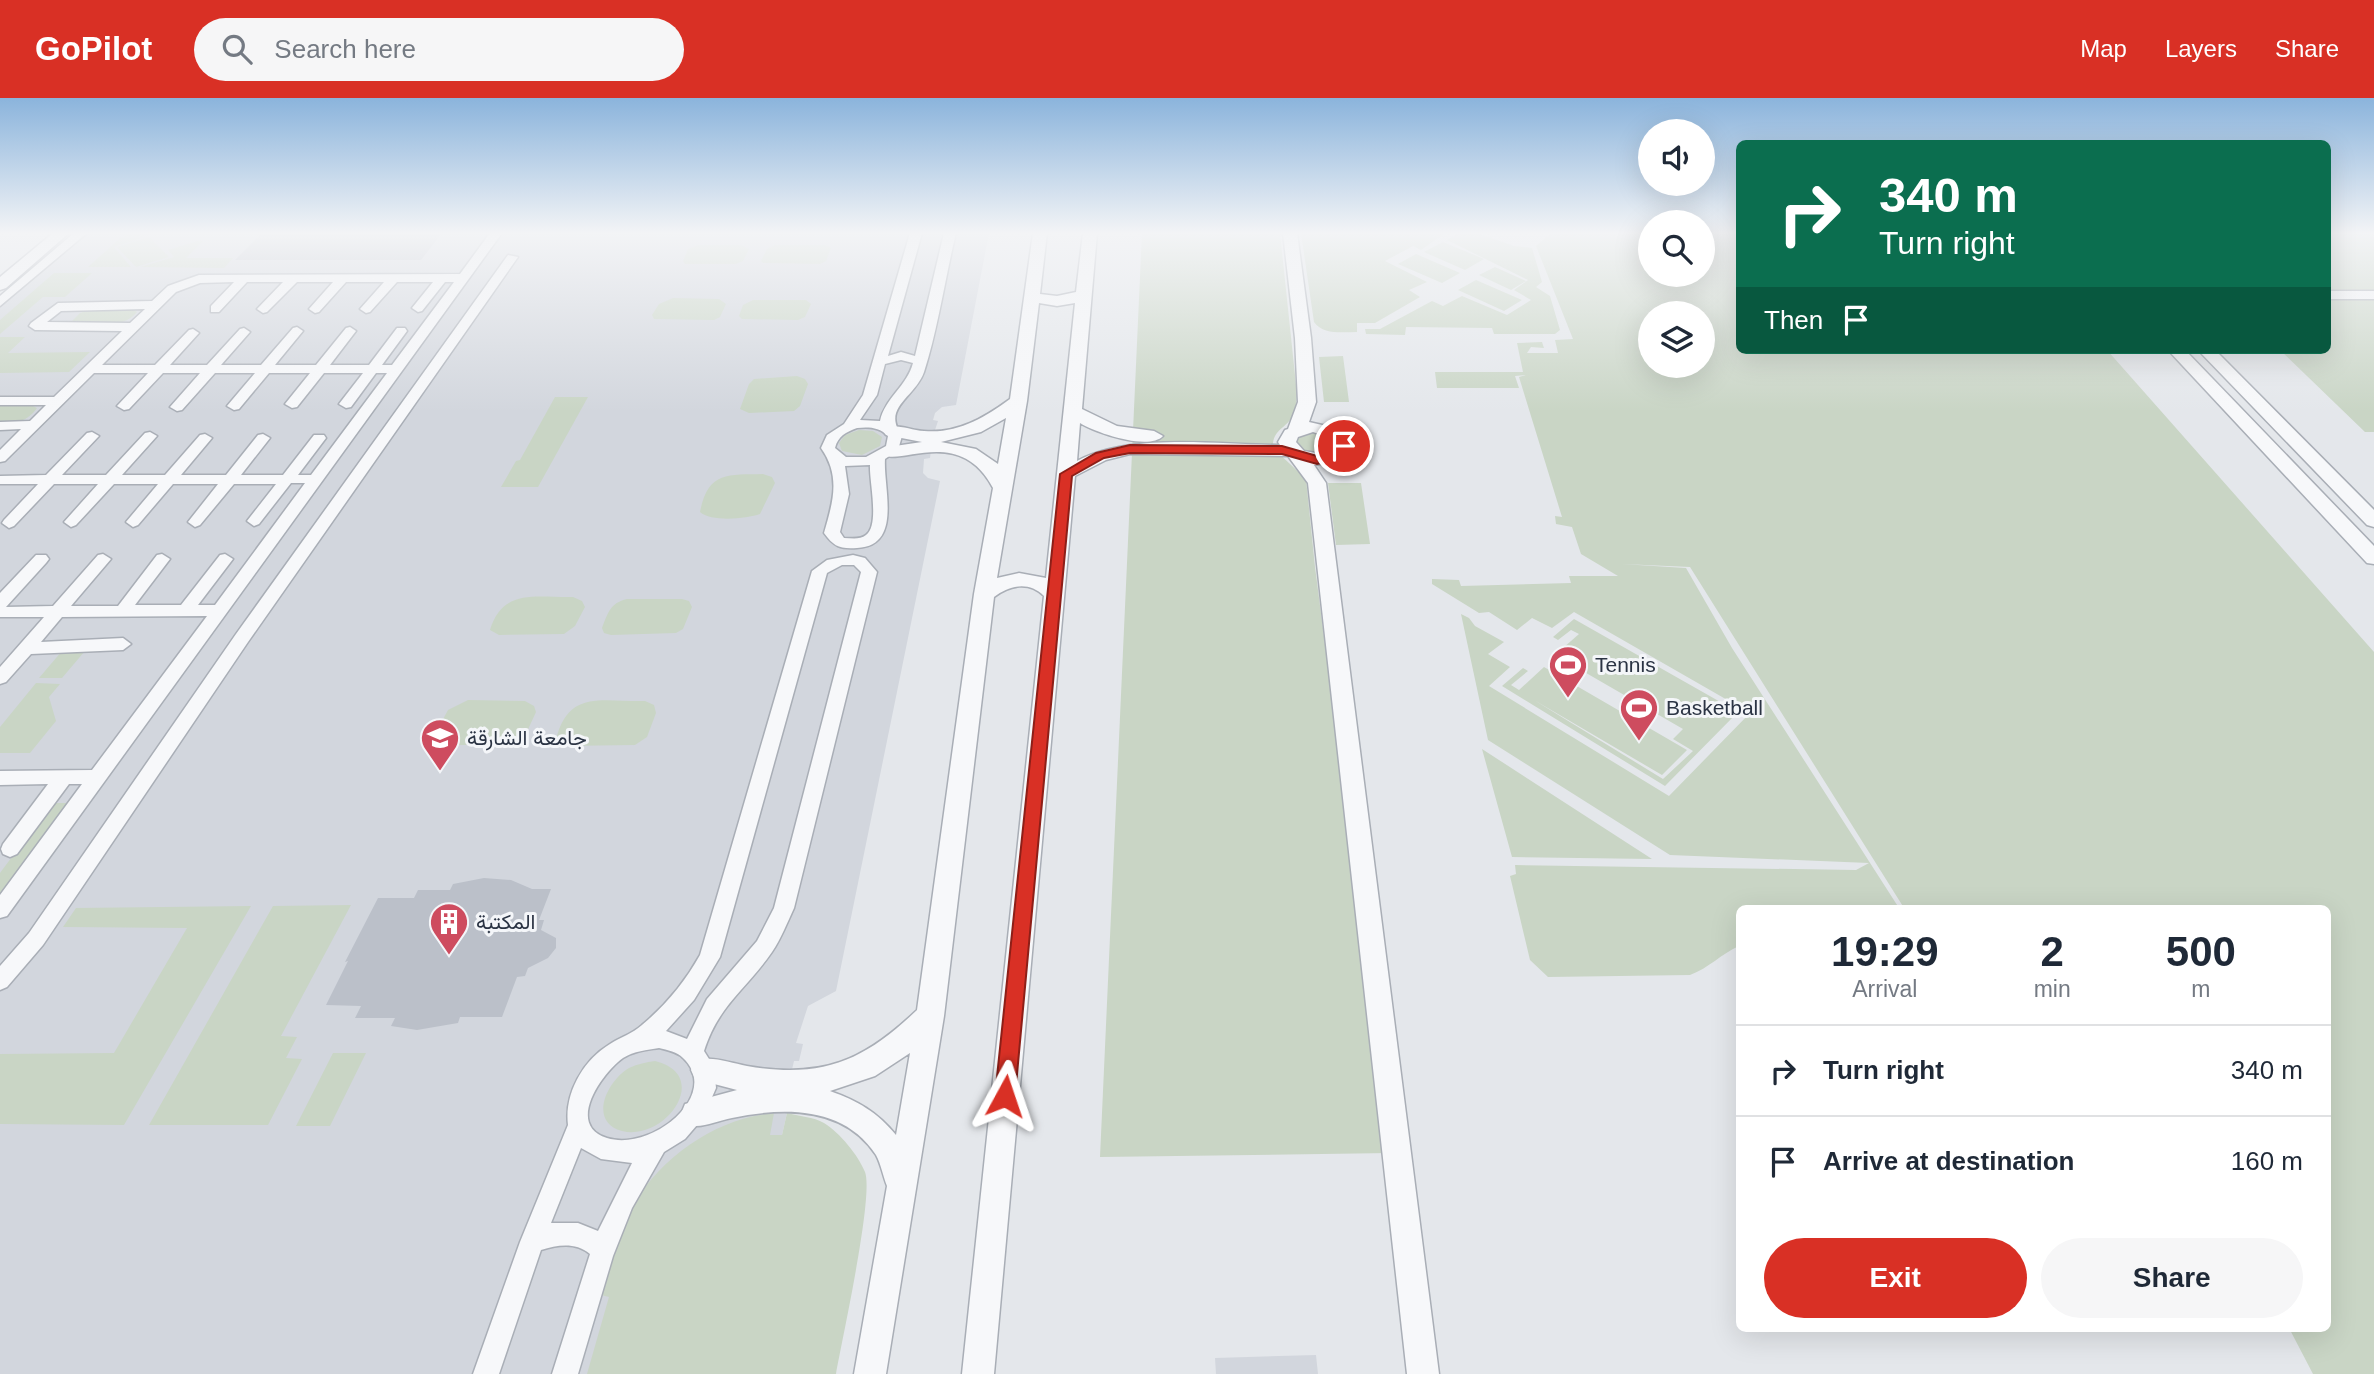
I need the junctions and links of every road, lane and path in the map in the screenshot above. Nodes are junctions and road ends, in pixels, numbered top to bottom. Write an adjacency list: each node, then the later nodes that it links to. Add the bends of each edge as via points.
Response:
1 (168, 293): 18 (street)
2 (231, 293): 22 (street)
3 (279, 293): 23 (street)
4 (330, 293): 24 (street)
5 (381, 293): 25 (street)
6 (430, 293): 21 (street)
7 (452, 293): 47 (street)
8 (487, 293): 114 (street, via 36,939)
9 (899, 293): 36 (street)
10 (937, 293): 35 (street)
11 (1297, 293): 53 (street)
12 (92, 295): 19 (street)
13 (1030, 295): 14 (street, via 1060,302); 52 (street)
14 (1084, 295): 59 (street)
15 (2331, 295): 16 (street)
16 (2374, 295)
17 (127, 296): 20 (street)
18 (155, 305): 20 (street); 27 (street)
19 (79, 306): 20 (street); 31 (street); 31 (street, via 55,308 35,326)
20 (116, 306)
21 (418, 308)
22 (215, 309)
23 (263, 309)
24 (315, 309)
25 (366, 309)
26 (91, 327): 27 (street); 31 (street); 34 (street)
27 (133, 327): 41 (street)
28 (298, 331): 44 (street)
29 (350, 331): 45 (street)
30 (401, 331): 46 (street)
31 (50, 332)
32 (244, 332): 43 (street)
33 (193, 333): 42 (street)
34 (81, 337)
35 (926, 339): 36 (street, via 902,345); 40 (street)
36 (885, 341): 39 (street)
37 (2180, 354): 93 (street)
38 (2210, 354): 88 (street)
39 (879, 362): 40 (street, via 901,356); 62 (street, via 868,400)
40 (920, 362): 63 (street, via 911,385 888,411)
41 (90, 369): 42 (street); 51 (street)
42 (159, 369): 43 (street); 56 (street)
43 (211, 369): 44 (street); 58 (street)
44 (265, 369): 45 (street); 57 (street)
45 (320, 369): 46 (street); 54 (street)
46 (372, 369): 47 (street); 55 (street)
47 (396, 369): 79 (street)
48 (30, 388): 50 (street)
49 (0, 401): 50 (street)
50 (16, 401): 51 (street)
51 (58, 401): 60 (street)
52 (1018, 401): 70 (street, via 994,421); 86 (street)
53 (1307, 402): 64 (street); 72 (street)
54 (292, 404)
55 (346, 404)
56 (124, 405)
57 (234, 406)
58 (177, 407)
59 (1072, 410): 71 (street, via 1089,423); 77 (street)
60 (34, 425): 61 (street); 76 (street)
61 (0, 426)
62 (849, 426): 63 (street, via 866,423); 74 (street, via 830,440 828,449)
63 (889, 429): 70 (street); 73 (street, via 895,441)
64 (1331, 429): 72 (street, via 1313,426); 75 (street, via 1344,446)
65 (92, 436): 81 (street)
66 (150, 436): 82 (street)
67 (205, 438): 83 (street)
68 (263, 438): 84 (street)
69 (319, 438): 78 (street)
70 (949, 442): 73 (street); 86 (street, via 982,459 997,472)
71 (1148, 442): 72 (street); 77 (street, via 1100,456)
72 (1294, 442): 75 (street, via 1317,460); 85 (street)
73 (883, 455): 74 (street, via 853,463); 74 (street, via 876,480 881,526 870,540 850,545 832,533 843,486)
74 (833, 456)
75 (1334, 456): 85 (street)
76 (0, 458)
77 (1066, 474): 99 (street)
78 (287, 479): 79 (street); 84 (street); 87 (street)
79 (316, 479): 101 (street)
80 (0, 480): 81 (street)
81 (50, 480): 82 (street); 91 (street)
82 (110, 480): 83 (street); 92 (street)
83 (169, 480): 84 (street); 89 (street)
84 (229, 480): 90 (street)
85 (1317, 483): 131 (street)
86 (1002, 486): 98 (street)
87 (254, 521)
88 (2374, 521)
89 (133, 522)
90 (195, 522)
91 (9, 523)
92 (71, 523)
93 (2374, 558)
94 (41, 559): 100 (street)
95 (103, 559): 105 (street)
96 (162, 559): 102 (street)
97 (225, 559): 103 (street)
98 (984, 594): 99 (street, via 996,585 1021,579 1045,585); 115 (street)
99 (1054, 594): 130 (street)
100 (0, 603)
101 (220, 610): 103 (street); 110 (street)
102 (122, 611): 103 (street); 105 (street)
103 (184, 611)
104 (0, 612): 105 (street)
105 (57, 612): 107 (street)
106 (124, 645): 107 (street)
107 (26, 648): 108 (street)
108 (0, 678)
109 (64, 777): 110 (street); 111 (street); 112 (street)
110 (97, 777): 113 (street)
111 (0, 778)
112 (10, 849)
113 (0, 910)
114 (0, 981)
115 (930, 1016): 118 (street, via 889,1054); 124 (street)
116 (636, 1042): 117 (street, via 678,1041); 117 (street, via 681,1003 710,957 820,571 837,561 858,561 869,572 785,908 764,946 706,1014); 122 (street, via 611,1055 590,1076 577,1109)
117 (699, 1060): 119 (street); 121 (street, via 706,1084)
118 (848, 1075): 119 (street); 120 (street)
119 (764, 1091): 120 (street); 121 (street)
120 (841, 1107): 124 (street, via 876,1133 888,1149)
121 (695, 1114): 123 (street)
122 (579, 1125): 123 (street, via 600,1148 617,1153); 125 (street)
123 (656, 1146): 126 (street, via 625,1194)
124 (901, 1184): 129 (street)
125 (532, 1242): 126 (street, via 574,1233 595,1241); 127 (street)
126 (603, 1250): 128 (street)
127 (486, 1374)
128 (565, 1374)
129 (870, 1374)
130 (978, 1374)
131 (1423, 1374)

